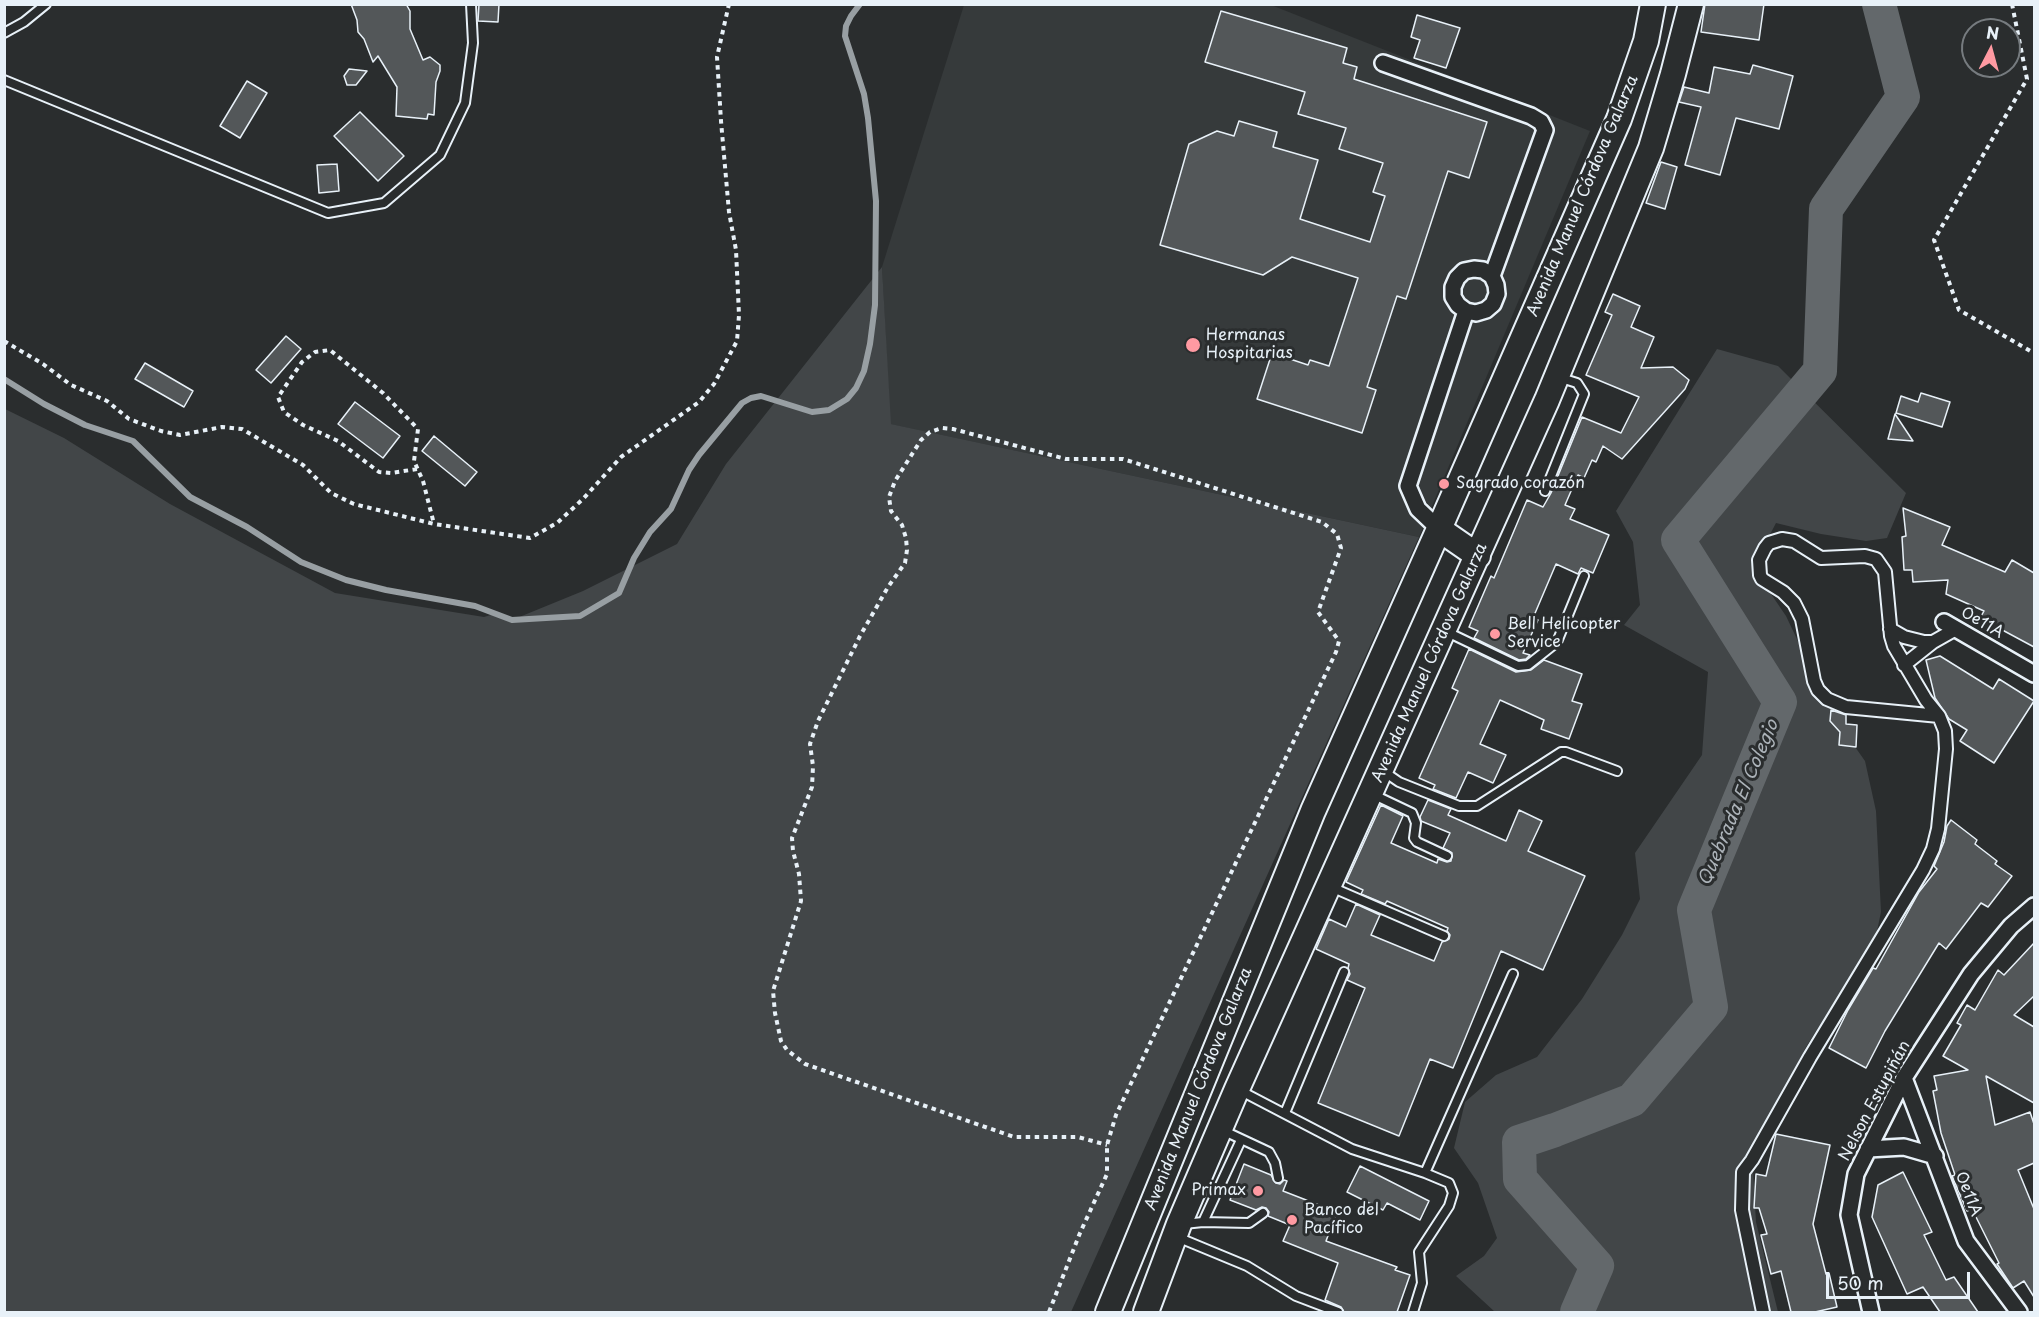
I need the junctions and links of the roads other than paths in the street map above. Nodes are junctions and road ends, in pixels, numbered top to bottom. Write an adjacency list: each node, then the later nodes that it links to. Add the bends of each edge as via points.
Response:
1 (46, 4): 5 (lane)
2 (471, 4): 7 (lane, via 473,43 465,103 440,155 384,203 328,213)
3 (1653, 4): 12 (main road, Avenida Manuel Córdova Galarza, via 1646,41 1619,119)
4 (1691, 4): 10 (main road, Avenida Manuel Córdova Galarza, via 1651,147)
5 (4, 33)
6 (1383, 63): 8 (street, via 1541,122 1545,130)
7 (4, 80)
8 (1492, 276): 9 (street, via 1497,294 1493,304 1476,313); 9 (street, via 1474,269 1457,278 1453,297)
9 (1466, 311): 12 (street, via 1408,486 1418,509)
10 (1557, 377): 11 (lane, via 1577,383 1584,394); 13 (main road, Avenida Manuel Córdova Galarza)
11 (1545, 491)
12 (1439, 529): 13 (main road); 41 (main road, Avenida Manuel Córdova Galarza, via 1312,811)
13 (1478, 556): 17 (main road, Avenida Manuel Córdova Galarza)
14 (1584, 576): 17 (lane, via 1557,642 1528,665 1518,666)
15 (1950, 625): 18 (street); 20 (street, Oe11A)
16 (1890, 629): 18 (street, via 1904,637); 19 (street); 21 (street, via 1885,572 1876,559 1821,558 1782,539 1769,543 1762,552 1760,575 1794,603 1802,619 1814,681 1827,699 1846,707)
17 (1444, 630): 22 (main road, Avenida Manuel Córdova Galarza)
18 (1933, 642): 19 (street)
19 (1904, 665): 21 (street)
20 (2034, 674)
21 (1939, 716): 45 (street, via 1946,731 1946,749 1933,849 1743,1172 1742,1210)
22 (1382, 770): 23 (lane, via 1399,782 1459,806 1477,806 1561,752); 24 (main road, Avenida Manuel Córdova Galarza)
23 (1617, 771)
24 (1371, 793): 25 (lane, via 1412,813 1417,842); 26 (main road, Avenida Manuel Córdova Galarza)
25 (1447, 856)
26 (1327, 885): 28 (lane); 32 (main road, Avenida Manuel Córdova Galarza)
27 (2034, 906): 31 (street, Nelson Estupiñán, via 2011,926 1971,974)
28 (1444, 936)
29 (1344, 972): 33 (lane)
30 (1513, 974): 37 (lane)
31 (1904, 1078): 35 (street, Nelson Estupiñán); 36 (street, Oe11A)
32 (1237, 1089): 33 (lane); 34 (main road, Avenida Manuel Córdova Galarza)
33 (1285, 1113): 37 (lane, via 1352,1149)
34 (1231, 1134): 38 (lane, via 1269,1152); 40 (main road, Avenida Manuel Córdova Galarza)
35 (1868, 1149): 36 (street, via 1904,1147); 46 (street, Nelson Estupiñán, via 1856,1174 1849,1215)
36 (1935, 1156): 47 (street, Oe11A, via 1966,1241)
37 (1425, 1173): 44 (lane, via 1449,1183 1453,1193 1442,1220 1419,1252 1422,1283)
38 (1278, 1178)
39 (1263, 1213): 40 (lane, via 1249,1223)
40 (1186, 1227): 42 (main road, Avenida Manuel Córdova Galarza); 43 (lane, via 1296,1296)
41 (1108, 1312)
42 (1146, 1312)
43 (1338, 1312)
44 (1413, 1312)
45 (1763, 1312)
46 (1871, 1312)
47 (2019, 1312)

